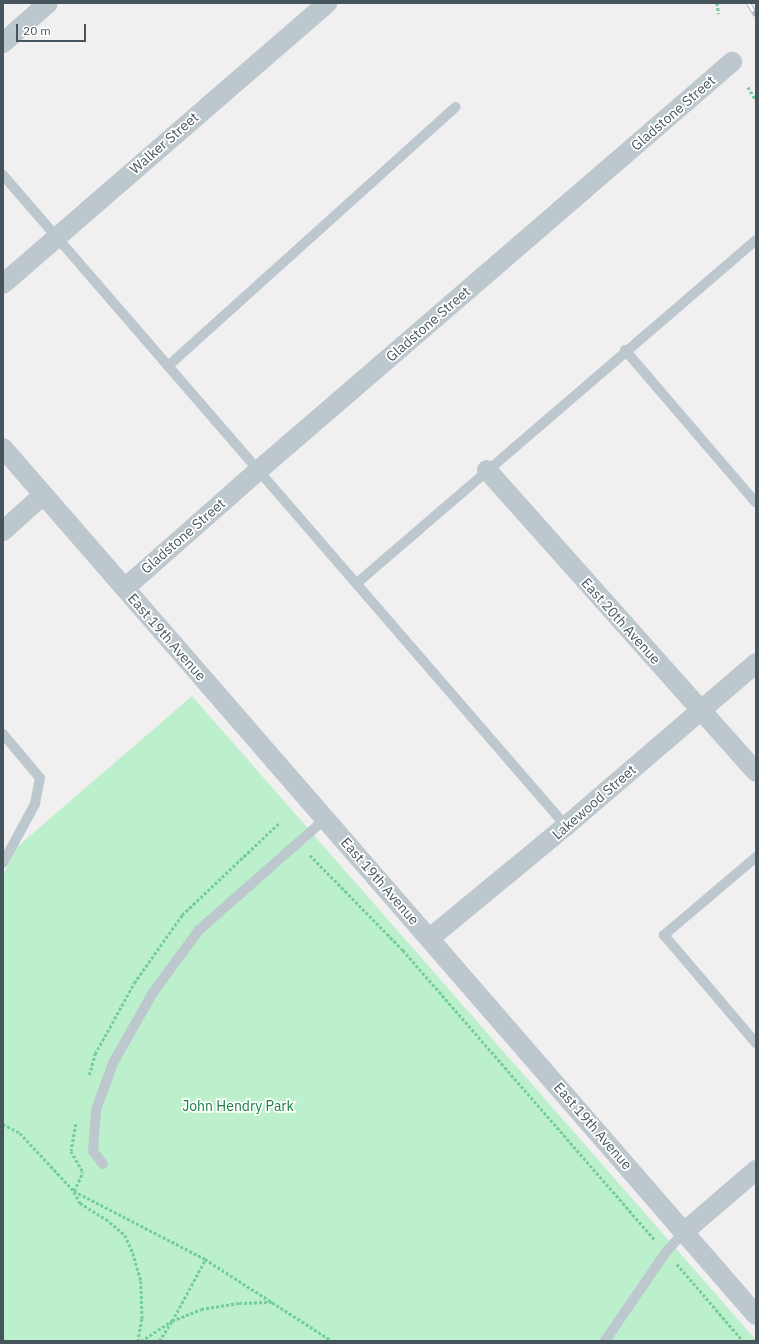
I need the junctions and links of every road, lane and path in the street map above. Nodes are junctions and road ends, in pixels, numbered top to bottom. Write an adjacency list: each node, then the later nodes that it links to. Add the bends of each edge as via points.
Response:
1 (48, 3): 5 (street)
2 (326, 3): 11 (street, Walker Street)
3 (717, 3): 4 (path)
4 (719, 14)
5 (3, 42)
6 (732, 62): 17 (street, Gladstone Street)
7 (748, 87): 8 (path)
8 (756, 100)
9 (456, 107): 15 (lane)
10 (3, 175): 11 (lane)
11 (56, 237): 13 (street, Walker Street); 15 (lane)
12 (756, 240): 14 (lane)
13 (3, 284)
14 (625, 350): 18 (lane); 20 (lane)
15 (168, 366): 17 (lane)
16 (3, 448): 19 (street, East 19th Avenue)
17 (259, 470): 22 (lane); 23 (street, Gladstone Street)
18 (487, 470): 22 (lane); 25 (street, East 20th Avenue)
19 (43, 495): 21 (street); 23 (street, East 19th Avenue)
20 (756, 503)
21 (3, 531)
22 (357, 583): 29 (lane)
23 (125, 588): 28 (street, East 19th Avenue)
24 (756, 663): 25 (street, Lakewood Street)
25 (700, 710): 27 (street, East 20th Avenue); 29 (street, Lakewood Street)
26 (3, 734): 32 (lane, via 40,778 35,804)
27 (756, 772)
28 (325, 819): 30 (lane); 33 (street, East 19th Avenue)
29 (566, 826): 33 (street, Lakewood Street)
30 (298, 843): 36 (lane, via 199,930 152,994 113,1063 96,1110 93,1151); 41 (path, via 403,950)
31 (756, 857): 34 (lane, via 664,935)
32 (3, 863)
33 (430, 938): 40 (street, East 19th Avenue)
34 (756, 1043)
35 (3, 1124): 39 (path, via 20,1133)
36 (103, 1164)
37 (756, 1170): 40 (street)
38 (83, 1172): 39 (path)
39 (74, 1191): 42 (path); 46 (path, via 80,1203 106,1219 124,1235 133,1253 141,1281 142,1319)
40 (684, 1232): 41 (lane); 44 (street, East 19th Avenue)
41 (666, 1252): 50 (lane); 51 (path)
42 (205, 1259): 43 (path); 45 (path)
43 (272, 1302): 45 (path, via 239,1303 201,1309); 49 (path)
44 (756, 1315)
45 (172, 1321): 47 (path); 48 (path)
46 (138, 1341)
47 (141, 1341)
48 (159, 1341)
49 (332, 1341)
50 (605, 1341)
51 (743, 1341)

